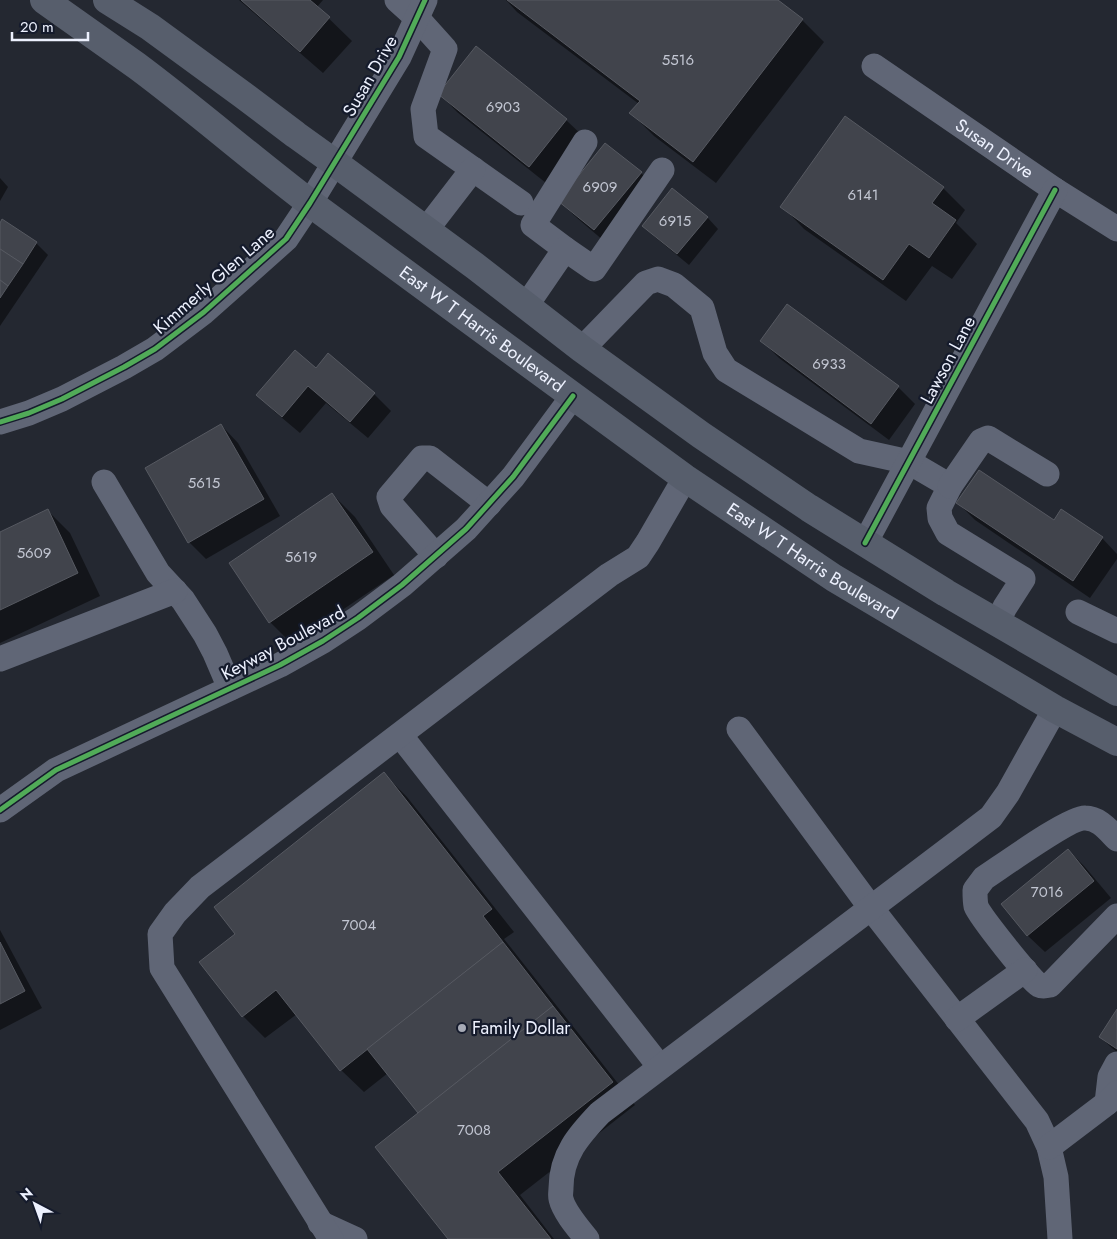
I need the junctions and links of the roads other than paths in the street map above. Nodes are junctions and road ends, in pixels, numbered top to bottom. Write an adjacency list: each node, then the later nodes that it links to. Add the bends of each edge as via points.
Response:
1 (44, 0): 11 (main road, East W T Harris Boulevard, via 137,66)
2 (107, 0): 7 (main road, via 150,27)
3 (397, 0): 4 (street)
4 (421, 9): 7 (street, Susan Drive, via 399,57); 8 (street, via 445,49 423,109 426,136)
5 (874, 66): 10 (street, Susan Drive)
6 (585, 142): 15 (street, via 533,225)
7 (334, 163): 11 (street, Kimmerly Glen Lane); 14 (main road)
8 (473, 169): 12 (street); 14 (street)
9 (662, 170): 15 (street, via 594,269)
10 (1055, 190): 13 (street, Susan Drive); 20 (street, Lawson Lane)
11 (310, 203): 18 (main road, East W T Harris Boulevard); 19 (street, Kimmerly Glen Lane, via 286,239 204,312 155,349 62,399)
12 (521, 203)
13 (1117, 229)
14 (426, 230): 16 (main road)
15 (565, 249): 16 (street)
16 (526, 306): 17 (main road)
17 (582, 349): 20 (street, via 646,283 658,279 674,285 702,308 715,353 726,370 859,451); 26 (main road, via 701,435)
18 (573, 396): 22 (main road, East W T Harris Boulevard); 25 (street, Keyway Boulevard, via 513,477)
19 (0, 422)
20 (909, 462): 24 (street); 26 (street, Lawson Lane)
21 (1047, 474): 24 (street, via 988,438 981,441)
22 (685, 478): 35 (main road, East W T Harris Boulevard, via 834,578); 37 (street, via 638,557)
23 (104, 482): 28 (street, via 148,558)
24 (950, 486): 30 (street, via 939,508 948,534 1022,579)
25 (488, 504): 27 (street, Keyway Boulevard); 27 (street, via 430,458 422,458 389,498 392,506)
26 (866, 543): 30 (main road)
27 (436, 556): 33 (street, Keyway Boulevard, via 395,591 323,641)
28 (175, 591): 32 (street); 33 (street, via 205,634)
29 (1078, 612): 31 (street)
30 (997, 623): 34 (main road)
31 (1117, 631)
32 (0, 660)
33 (230, 688): 39 (street, Keyway Boulevard, via 56,770)
34 (1117, 692)
35 (1055, 710): 38 (main road, East W T Harris Boulevard); 41 (street, via 1008,794 991,817)
36 (739, 730): 41 (street)
37 (400, 735): 46 (street); 49 (street, via 200,887 160,934 162,968)
38 (1117, 742)
39 (0, 810)
40 (1117, 839): 43 (street, via 1097,821 1084,817 1066,824 984,878 975,890 976,905 984,918)
41 (871, 908): 44 (street); 46 (street)
42 (1117, 916): 43 (street, via 1050,985 1038,985)
43 (1025, 970): 44 (street)
44 (957, 1019): 48 (street, via 1037,1121)
45 (1117, 1064): 47 (street, via 1110,1077)
46 (660, 1067): 51 (street, via 600,1113 580,1134 567,1156 561,1177 561,1200)
47 (1112, 1098): 48 (street)
48 (1049, 1147): 52 (street, via 1056,1177)
49 (325, 1231): 50 (street)
50 (355, 1239)
51 (587, 1239)
52 (1060, 1239)

